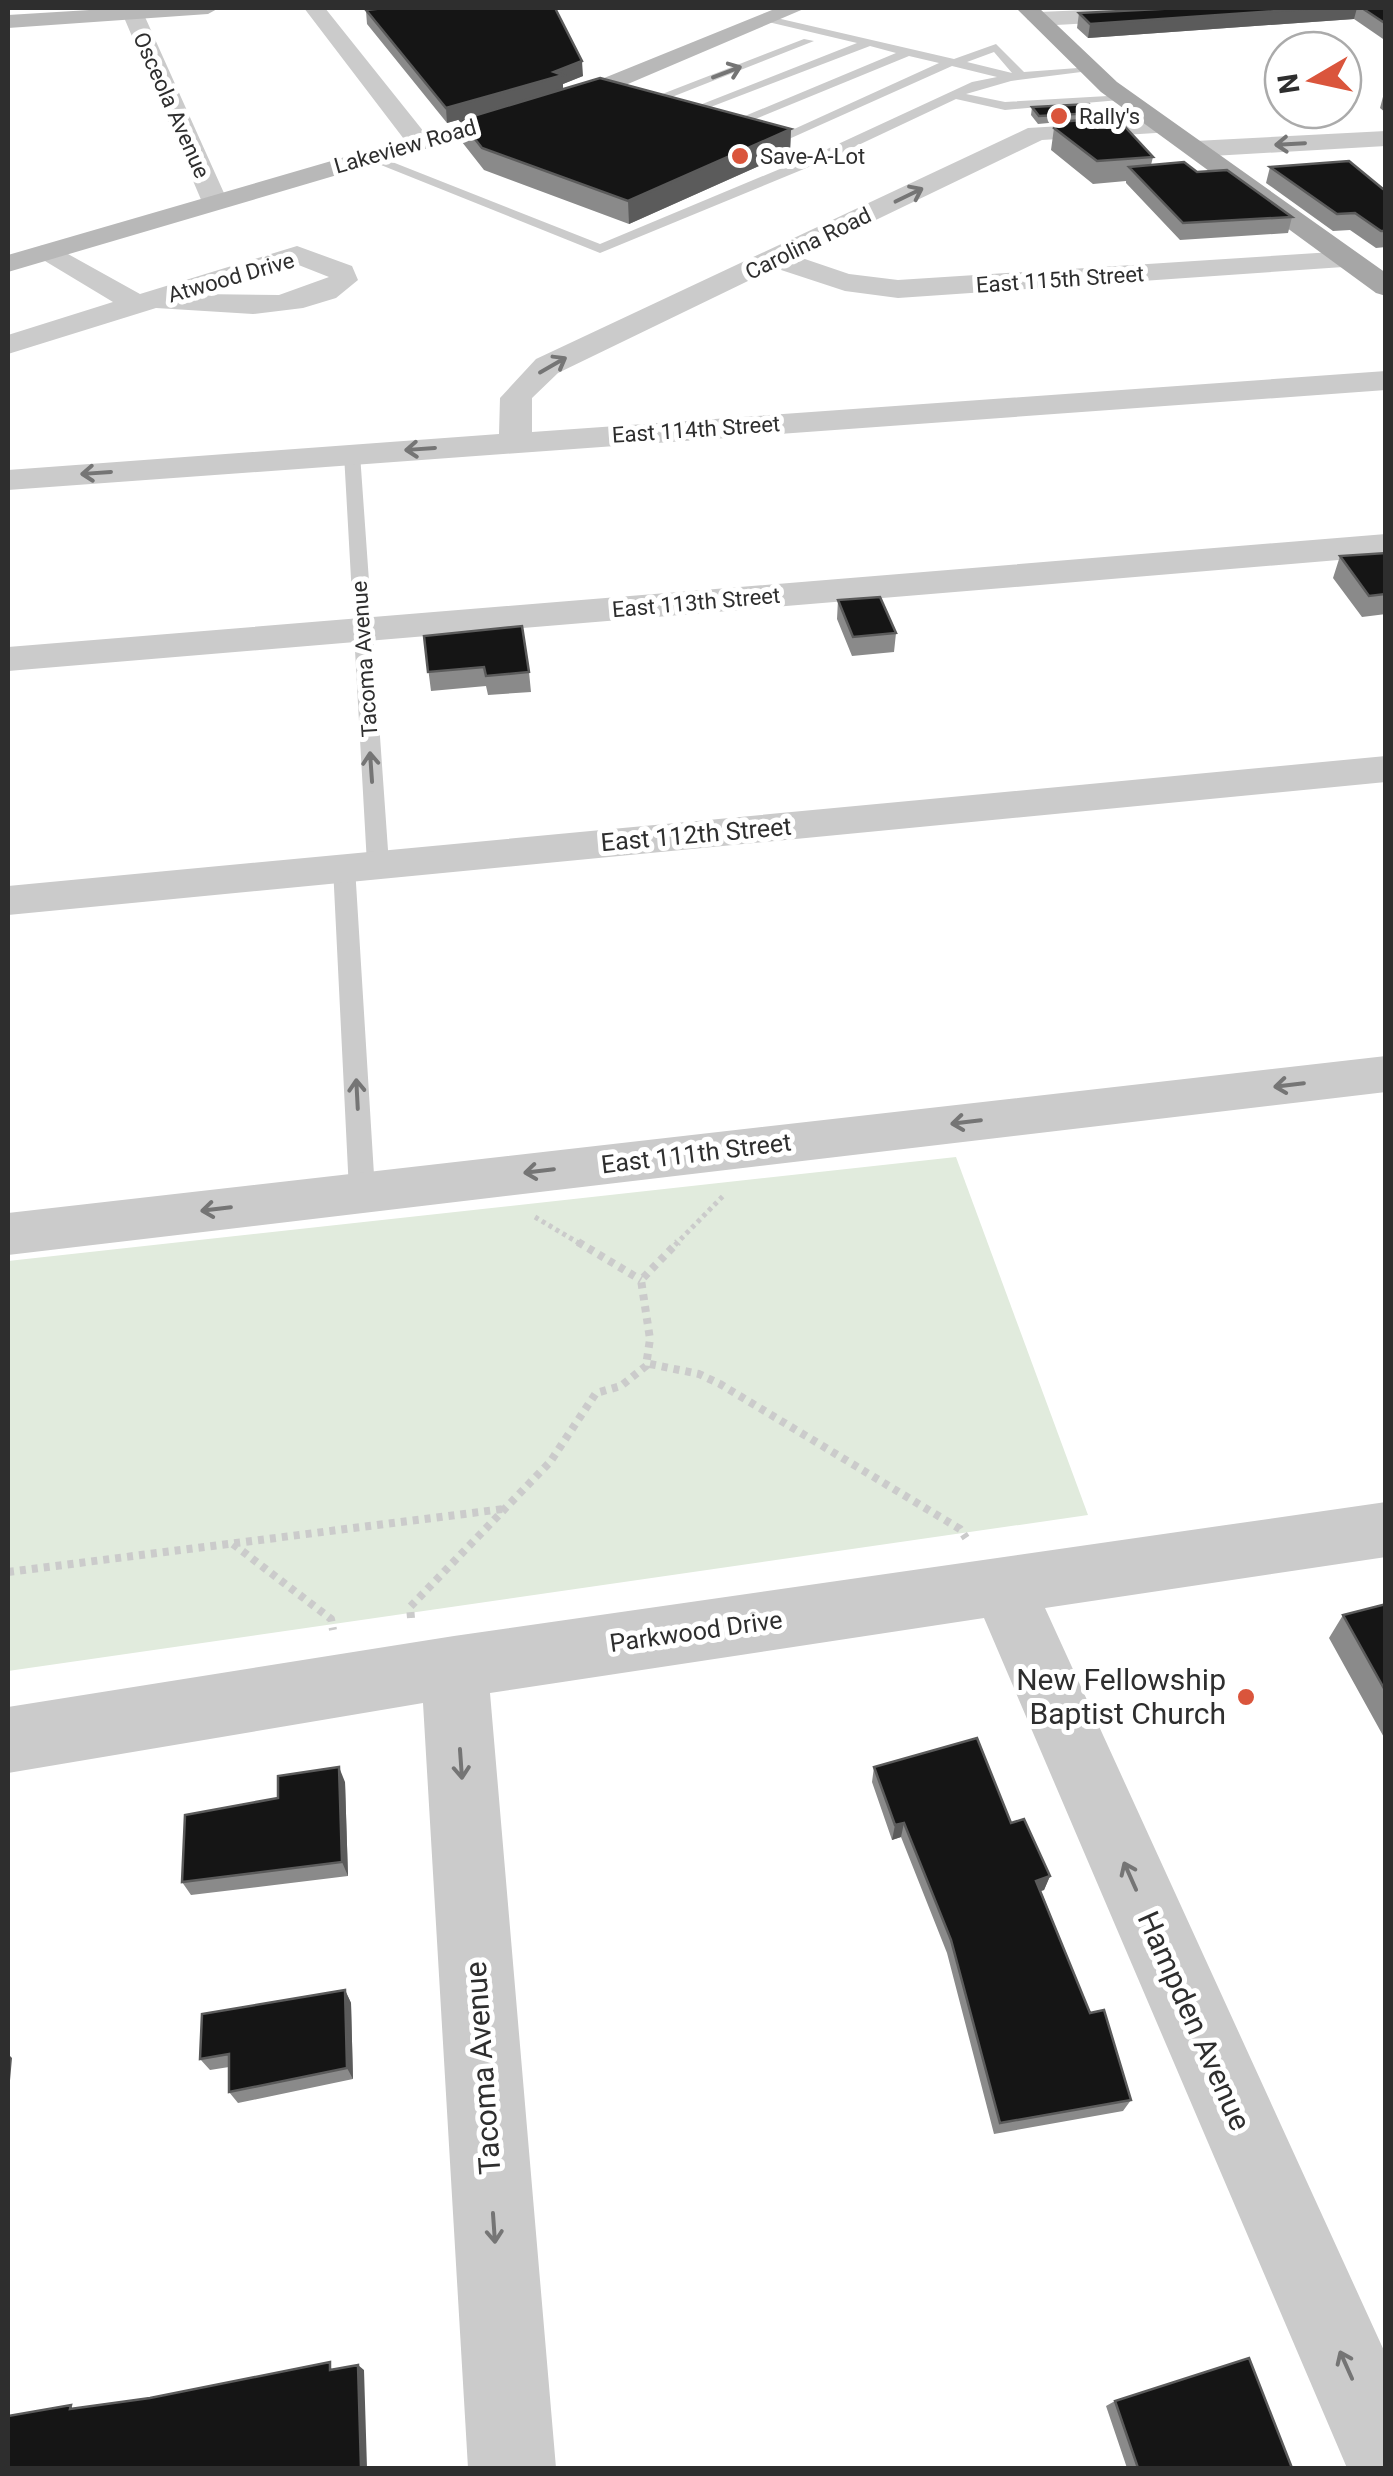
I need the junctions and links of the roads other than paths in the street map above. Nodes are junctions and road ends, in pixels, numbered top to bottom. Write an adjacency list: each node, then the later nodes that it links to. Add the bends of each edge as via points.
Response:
1 (208, 8): 5 (street)
2 (314, 8): 32 (street)
3 (795, 8): 7 (street, Lakeview Road)
4 (1254, 8): 6 (street)
5 (131, 10): 8 (street); 38 (street, Osceola Avenue)
6 (1028, 11): 17 (main road)
7 (768, 19): 10 (lane); 23 (street, Lakeview Road)
8 (8, 22)
9 (856, 22): 10 (lane)
10 (828, 33): 12 (lane); 13 (lane)
11 (915, 37): 15 (lane)
12 (808, 41): 14 (lane); 26 (lane, one-way to 12)
13 (868, 43): 14 (lane); 15 (lane)
14 (849, 50): 15 (lane); 27 (lane)
15 (889, 54): 16 (lane); 18 (lane); 28 (lane)
16 (953, 63): 18 (lane); 20 (lane); 20 (lane, via 996,47)
17 (1091, 70): 20 (lane); 25 (main road)
18 (929, 72): 19 (lane); 31 (lane)
19 (944, 76)
20 (1016, 76): 22 (lane)
21 (960, 80): 22 (lane)
22 (976, 85): 24 (lane)
23 (614, 92): 26 (lane); 32 (street, Lakeview Road)
24 (954, 95): 25 (lane, via 1005,106); 36 (lane)
25 (1125, 99): 29 (main road)
26 (645, 104): 27 (lane)
27 (686, 115): 28 (lane)
28 (727, 126): 31 (lane)
29 (1162, 127): 35 (main road); 40 (street, Carolina Road, one-way to 29, via 1037,133)
30 (1386, 138): 35 (street, one-way to 35)
31 (776, 140): 33 (lane)
32 (419, 142): 37 (street, Lakeview Road)
33 (794, 144)
34 (811, 149): 36 (lane)
35 (1195, 149): 41 (main road)
36 (828, 154): 37 (lane, via 600,249)
37 (368, 157): 38 (street, Lakeview Road)
38 (215, 202): 39 (street, Lakeview Road)
39 (31, 258): 42 (street, Atwood Drive)
40 (776, 259): 41 (street, East 115th Street, via 845,282 898,288); 45 (street, Carolina Road, one-way to 40, via 510,406 520,387 547,366)
41 (1373, 275)
42 (137, 305): 42 (street, Atwood Drive, via 297,254 342,272 344,280 330,292 303,299); 43 (street, Atwood Drive)
43 (8, 345)
44 (1386, 380): 45 (street, East 114th Street)
45 (517, 442): 46 (street, East 114th Street, one-way to 46)
46 (352, 454): 47 (street, East 114th Street, one-way to 47); 49 (lane, Tacoma Avenue)
47 (8, 480)
48 (1386, 545): 49 (street, East 113th Street)
49 (361, 629): 50 (street, East 113th Street); 52 (lane, Tacoma Avenue, one-way to 49)
50 (8, 659)
51 (1386, 769): 52 (street, East 112th Street)
52 (361, 866): 53 (street, East 112th Street); 55 (lane, Tacoma Avenue, one-way to 52)
53 (8, 901)
54 (1386, 1074): 55 (street, East 111th Street, one-way to 55)
55 (362, 1191): 56 (street, East 111th Street, one-way to 56)
56 (8, 1234)
57 (1386, 1530): 58 (street, Parkwood Drive)
58 (984, 1562): 59 (street, Parkwood Drive); 61 (street, Hampden Avenue, one-way to 58)
59 (433, 1643): 60 (street, Parkwood Drive); 62 (street, Tacoma Avenue, one-way to 62)
60 (8, 1740)
61 (1386, 2455)
62 (512, 2468)

